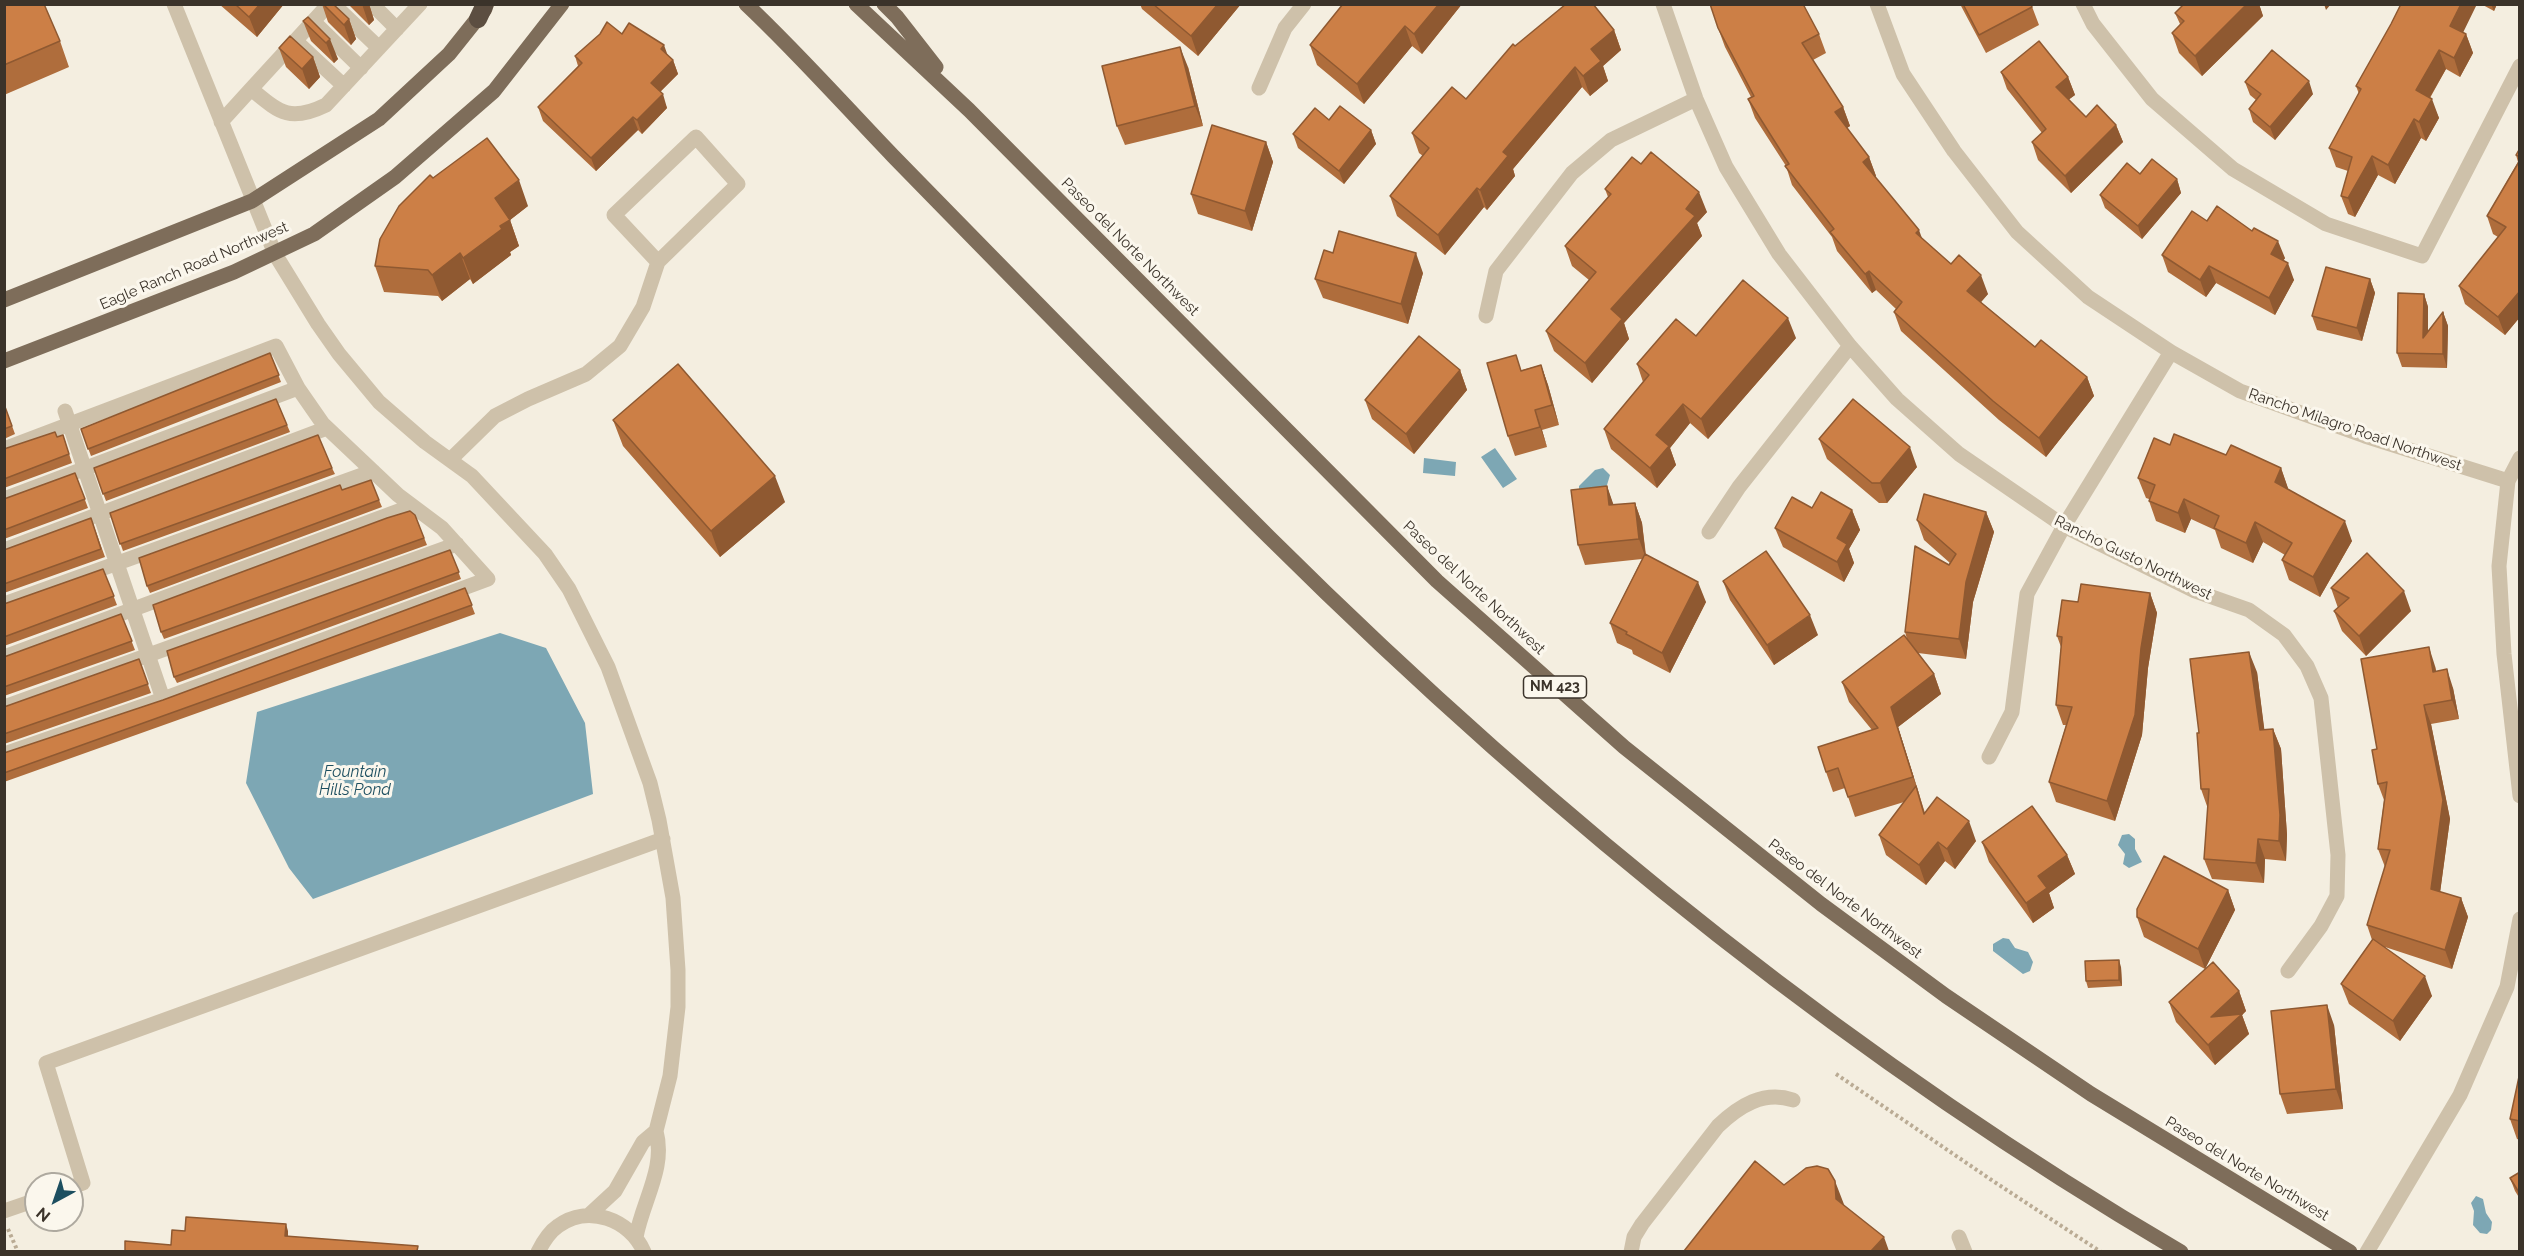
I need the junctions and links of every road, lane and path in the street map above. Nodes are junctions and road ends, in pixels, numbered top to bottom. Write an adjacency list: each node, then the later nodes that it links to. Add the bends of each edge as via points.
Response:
1 (331, 4): 14 (street); 17 (street)
2 (372, 4): 15 (street)
3 (562, 4): 27 (main road, Eagle Ranch Road Northwest, via 494,91 445,134 395,177 314,234)
4 (746, 4): 78 (main road, via 1269,538 1449,710 1551,800 1698,922 1822,1017 2044,1168)
5 (856, 4): 24 (main road, Paseo del Norte Northwest / NM 423)
6 (884, 4): 24 (main road)
7 (1304, 4): 21 (street, via 1285,28)
8 (1663, 4): 23 (street, Rancho Gusto Northwest)
9 (1877, 4): 32 (street, Rancho Milagro Road Northwest, via 1903,74 1954,151 2017,232 2088,297)
10 (2083, 4): 18 (street, via 2093,24 2152,99 2233,169 2326,224 2422,256)
11 (417, 5): 15 (street)
12 (176, 6): 25 (street)
13 (484, 9): 26 (main road, via 449,54 379,119)
14 (314, 22): 16 (street); 19 (street)
15 (397, 29): 17 (street)
16 (296, 41): 20 (street); 22 (street)
17 (379, 48): 19 (street)
18 (2520, 66)
19 (361, 68): 20 (street)
20 (344, 86): 22 (street, via 326,105 293,114 278,112)
21 (1259, 88)
22 (251, 89): 25 (street)
23 (1696, 99): 30 (street, via 1611,140 1572,173 1496,271); 31 (street, Rancho Gusto Northwest, via 1726,166 1779,254)
24 (969, 110): 79 (main road, Paseo del Norte Northwest / NM 423, via 1406,550 1624,747 1821,904 1946,996 2100,1100)
25 (220, 122): 26 (street)
26 (252, 201): 27 (street); 29 (main road)
27 (275, 254): 33 (main road, Eagle Ranch Road Northwest); 39 (street, via 358,379 400,422)
28 (658, 262): 28 (street, via 738,184 696,137 615,215); 39 (street, via 643,307 620,346 586,374 495,416)
29 (4, 300)
30 (1486, 316)
31 (1850, 346): 46 (street, Rancho Gusto Northwest, via 1897,399 1959,454); 47 (street, via 1739,487)
32 (2171, 352): 42 (street, Rancho Milagro Road Northwest, via 2240,391); 46 (street)
33 (4, 361)
34 (298, 388): 35 (street, via 276,346); 36 (street); 40 (street)
35 (68, 418): 37 (street); 40 (street)
36 (327, 428): 41 (street); 45 (street)
37 (4, 448)
38 (2520, 458): 42 (street)
39 (450, 460): 62 (street, via 472,477 545,554 569,589 624,707 650,783)
40 (84, 469): 43 (street); 45 (street)
41 (373, 471): 44 (street); 50 (street)
42 (2508, 481): 54 (street, via 2499,566)
43 (4, 499)
44 (412, 506): 48 (street); 52 (street)
45 (100, 515): 49 (street); 50 (street)
46 (2064, 526): 60 (street, via 2027,594 2012,712); 64 (street, Rancho Gusto Northwest, via 2195,591 2249,610 2284,634 2307,666 2321,699 2338,855 2337,896 2321,926)
47 (1709, 532)
48 (457, 544): 55 (street); 57 (street, via 488,579)
49 (4, 550)
50 (117, 564): 51 (street); 52 (street)
51 (4, 604)
52 (134, 610): 55 (street); 56 (street)
53 (2520, 652): 54 (street)
54 (2504, 654): 61 (street)
55 (148, 656): 57 (street); 58 (street)
56 (4, 657)
57 (163, 699): 59 (street)
58 (4, 707)
59 (4, 754)
60 (1989, 757)
61 (2520, 796)
62 (663, 839): 67 (street, via 676,935 678,1007 670,1076); 68 (street, via 46,1063)
63 (2520, 918): 80 (street, via 2507,987 2460,1095)
64 (2288, 971)
65 (1836, 1074): 77 (path)
66 (1793, 1100): 76 (street, via 1780,1096 1748,1102 1733,1112 1642,1224)
67 (656, 1131): 70 (street, via 643,1142 615,1191); 72 (street, via 659,1166 643,1204)
68 (80, 1172)
69 (24, 1207): 71 (street)
70 (589, 1215): 72 (street, via 622,1224); 74 (street, via 558,1226)
71 (5, 1219): 73 (path)
72 (636, 1237): 75 (street)
73 (18, 1251)
74 (538, 1251)
75 (644, 1251)
76 (1631, 1251)
77 (2101, 1251)
78 (2181, 1251)
79 (2350, 1251)
80 (2367, 1251)

